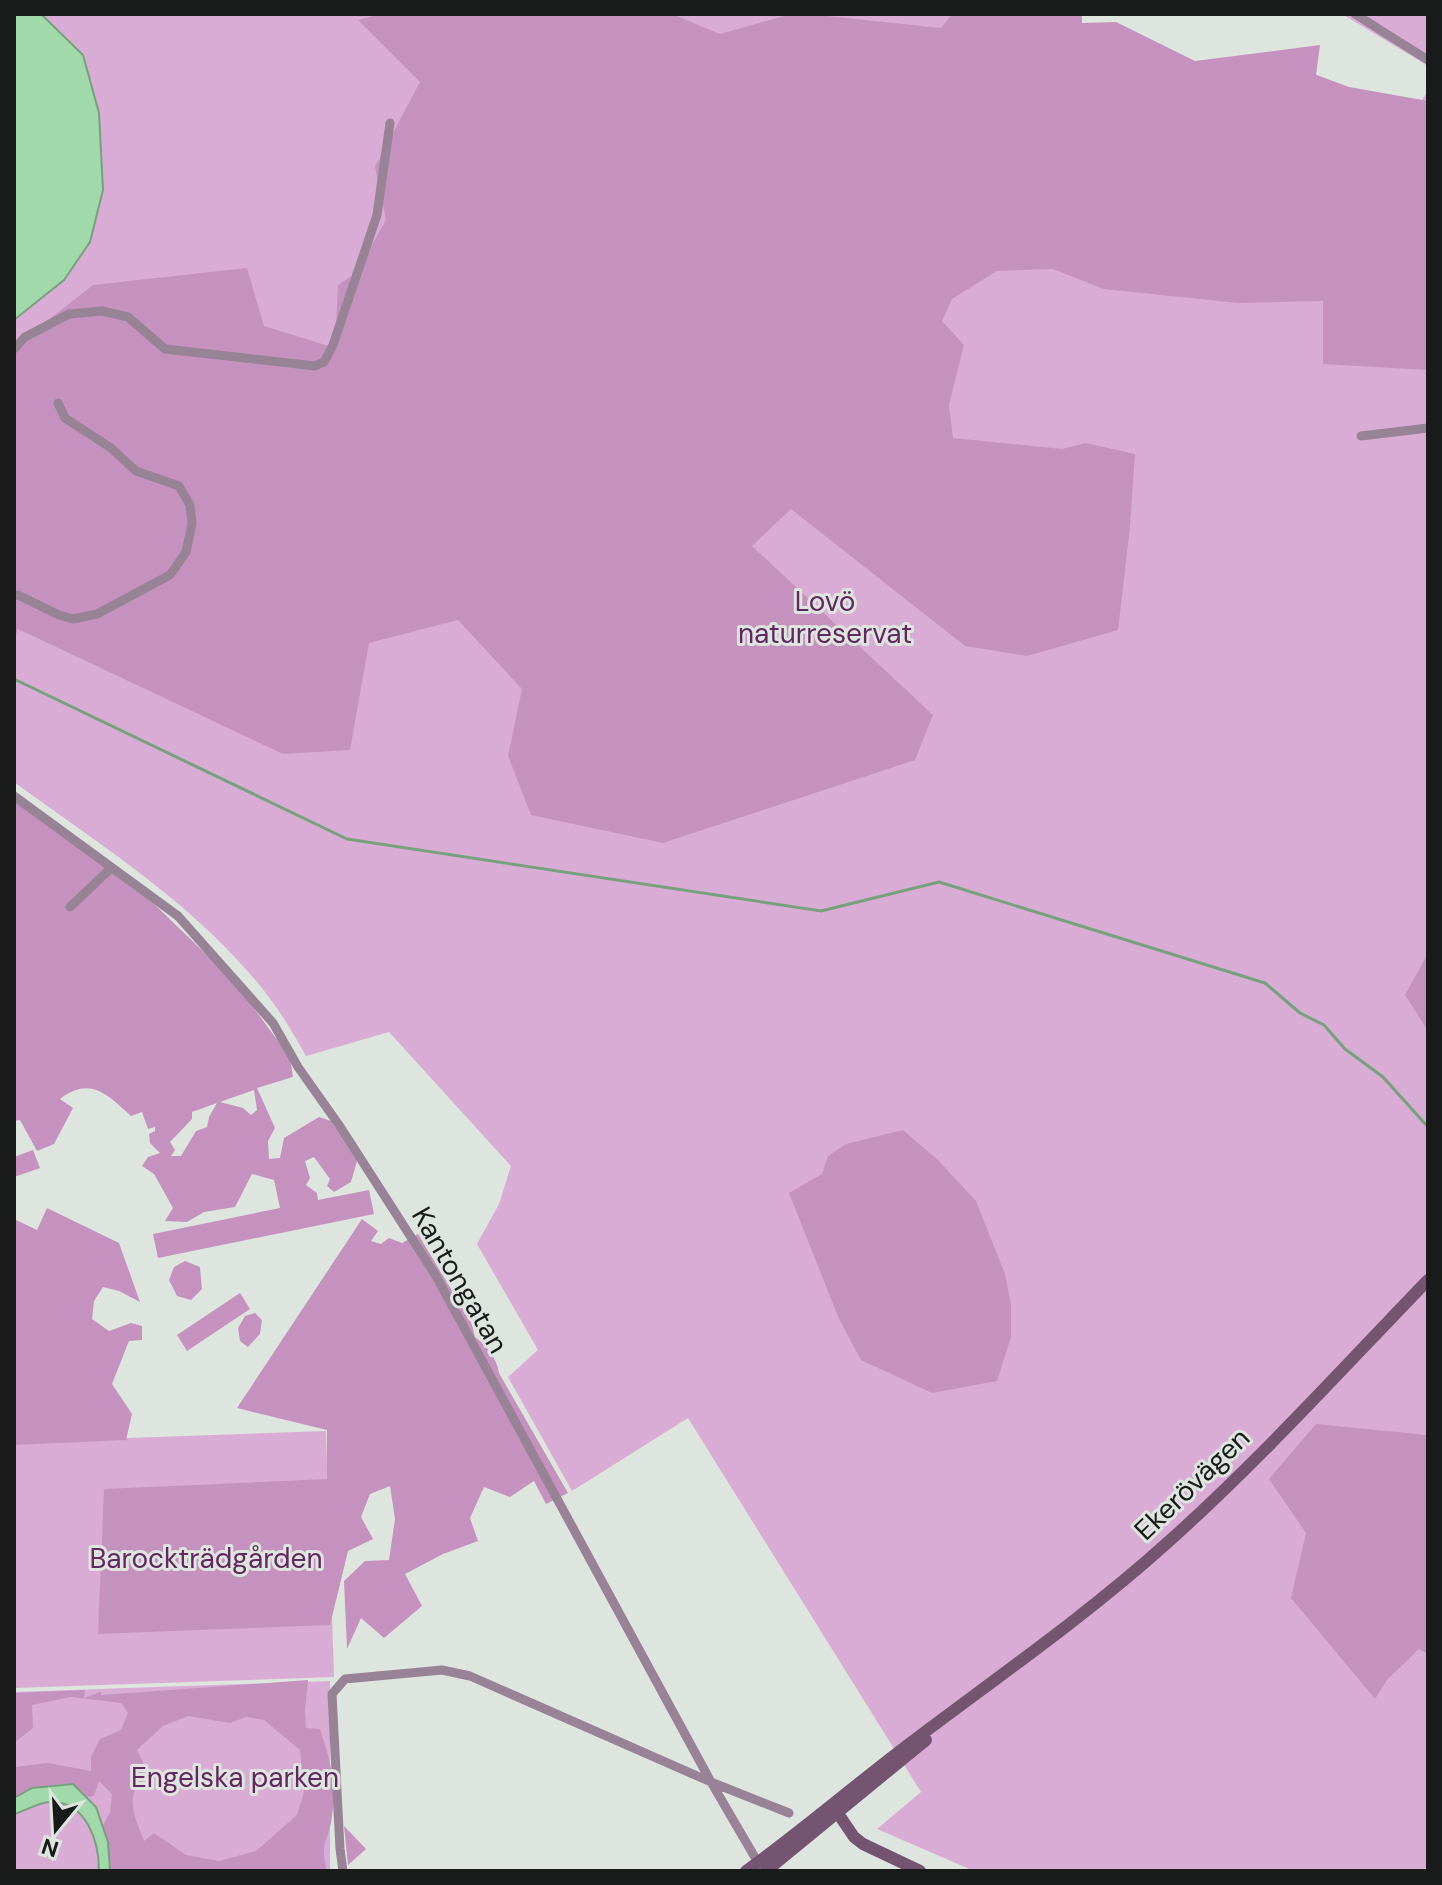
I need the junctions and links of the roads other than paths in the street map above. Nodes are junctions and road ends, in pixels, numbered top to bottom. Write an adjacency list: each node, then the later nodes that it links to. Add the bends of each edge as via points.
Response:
1 (1355, 14): 2 (street)
2 (1428, 60)
3 (390, 123): 4 (street, via 377,215 324,362 315,366 165,349 128,317 102,311 69,314 25,337)
4 (14, 349)
5 (58, 403): 8 (street, via 65,418 136,471 179,486 190,505 186,552 170,575 97,614 73,619)
6 (1428, 428): 7 (street)
7 (1361, 436)
8 (14, 596)
9 (14, 796): 10 (street, Kantongatan)
10 (110, 869): 11 (street); 13 (street, Kantongatan, via 178,916 273,1023 436,1276)
11 (70, 907)
12 (1428, 1280): 14 (main road, Ekerövägen, via 1201,1512 1109,1591 900,1751)
13 (711, 1782): 15 (street); 16 (street, Kantongatan); 17 (street, via 470,1676 442,1670 345,1679 332,1694)
14 (836, 1810): 16 (main road, Ekerövägen); 19 (main road, via 863,1844)
15 (789, 1813)
16 (762, 1868): 18 (main road, Ekerövägen)
17 (343, 1871)
18 (746, 1871)
19 (920, 1871)

